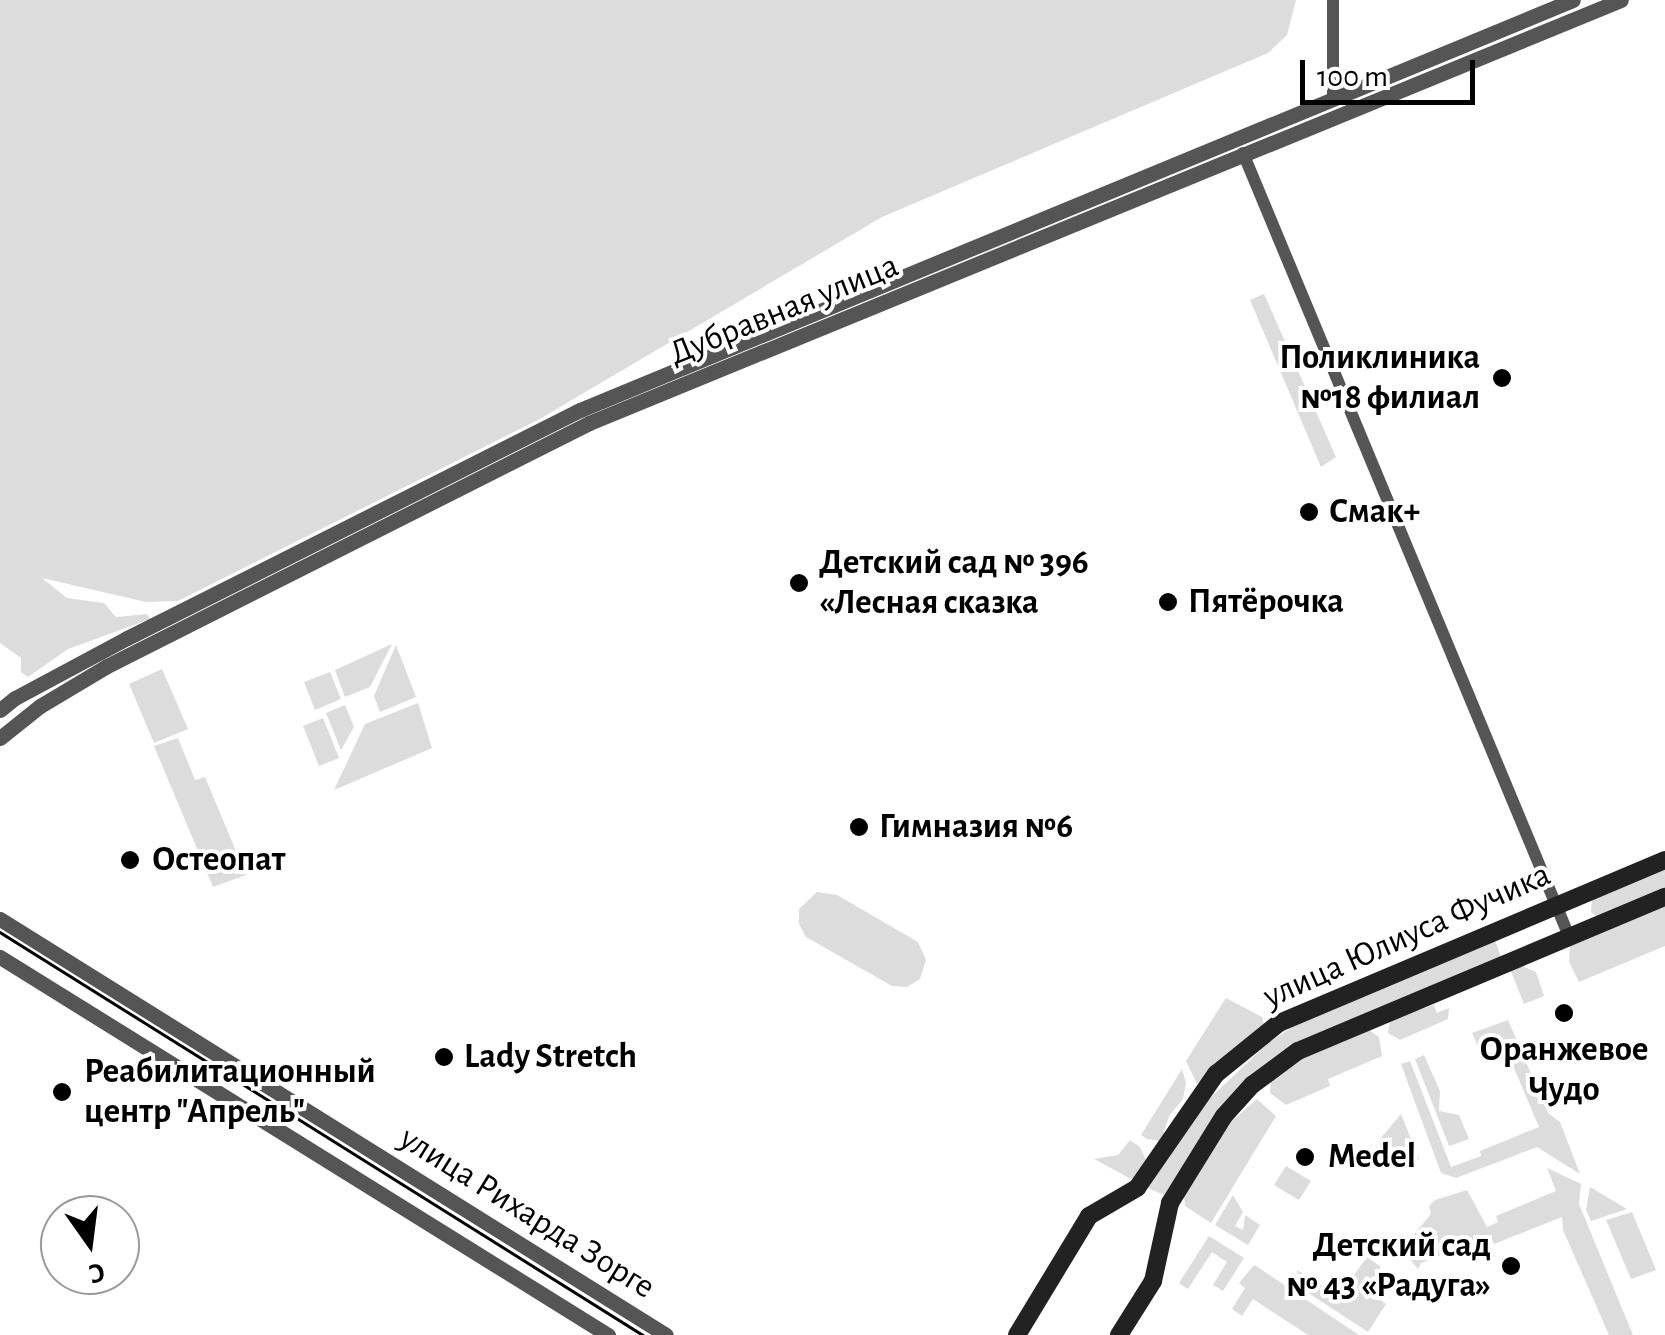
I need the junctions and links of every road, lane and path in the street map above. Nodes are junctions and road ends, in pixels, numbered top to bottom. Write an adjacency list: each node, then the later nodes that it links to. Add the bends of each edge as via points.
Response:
1 (1333, 0): 5 (street)
2 (1573, 0): 4 (street, Дубравная улица)
3 (1622, 0): 4 (street, Дубравная улица)
4 (1442, 64): 5 (street, Дубравная улица); 6 (street, Дубравная улица)
5 (1333, 99): 6 (street, Дубравная улица)
6 (1240, 146): 7 (street, Дубравная улица, via 580,410 127,638); 8 (street, Дубравная улица, via 568,433 107,666); 11 (street)
7 (0, 710)
8 (0, 738)
9 (1665, 860): 11 (main road, улица Юлиуса Фучика)
10 (1665, 896): 13 (main road, улица Юлиуса Фучика)
11 (1556, 905): 13 (street); 17 (main road, улица Юлиуса Фучика, via 1303,1011 1246,1047 1205,1088 1136,1188 1089,1216)
12 (0, 919): 16 (street, улица Рихарда Зорге)
13 (1569, 936): 18 (main road, улица Юлиуса Фучика, via 1298,1051 1252,1085 1224,1116 1170,1203 1153,1280)
14 (0, 957): 15 (street, улица Рихарда Зорге)
15 (608, 1335)
16 (666, 1335)
17 (1017, 1335)
18 (1120, 1335)

